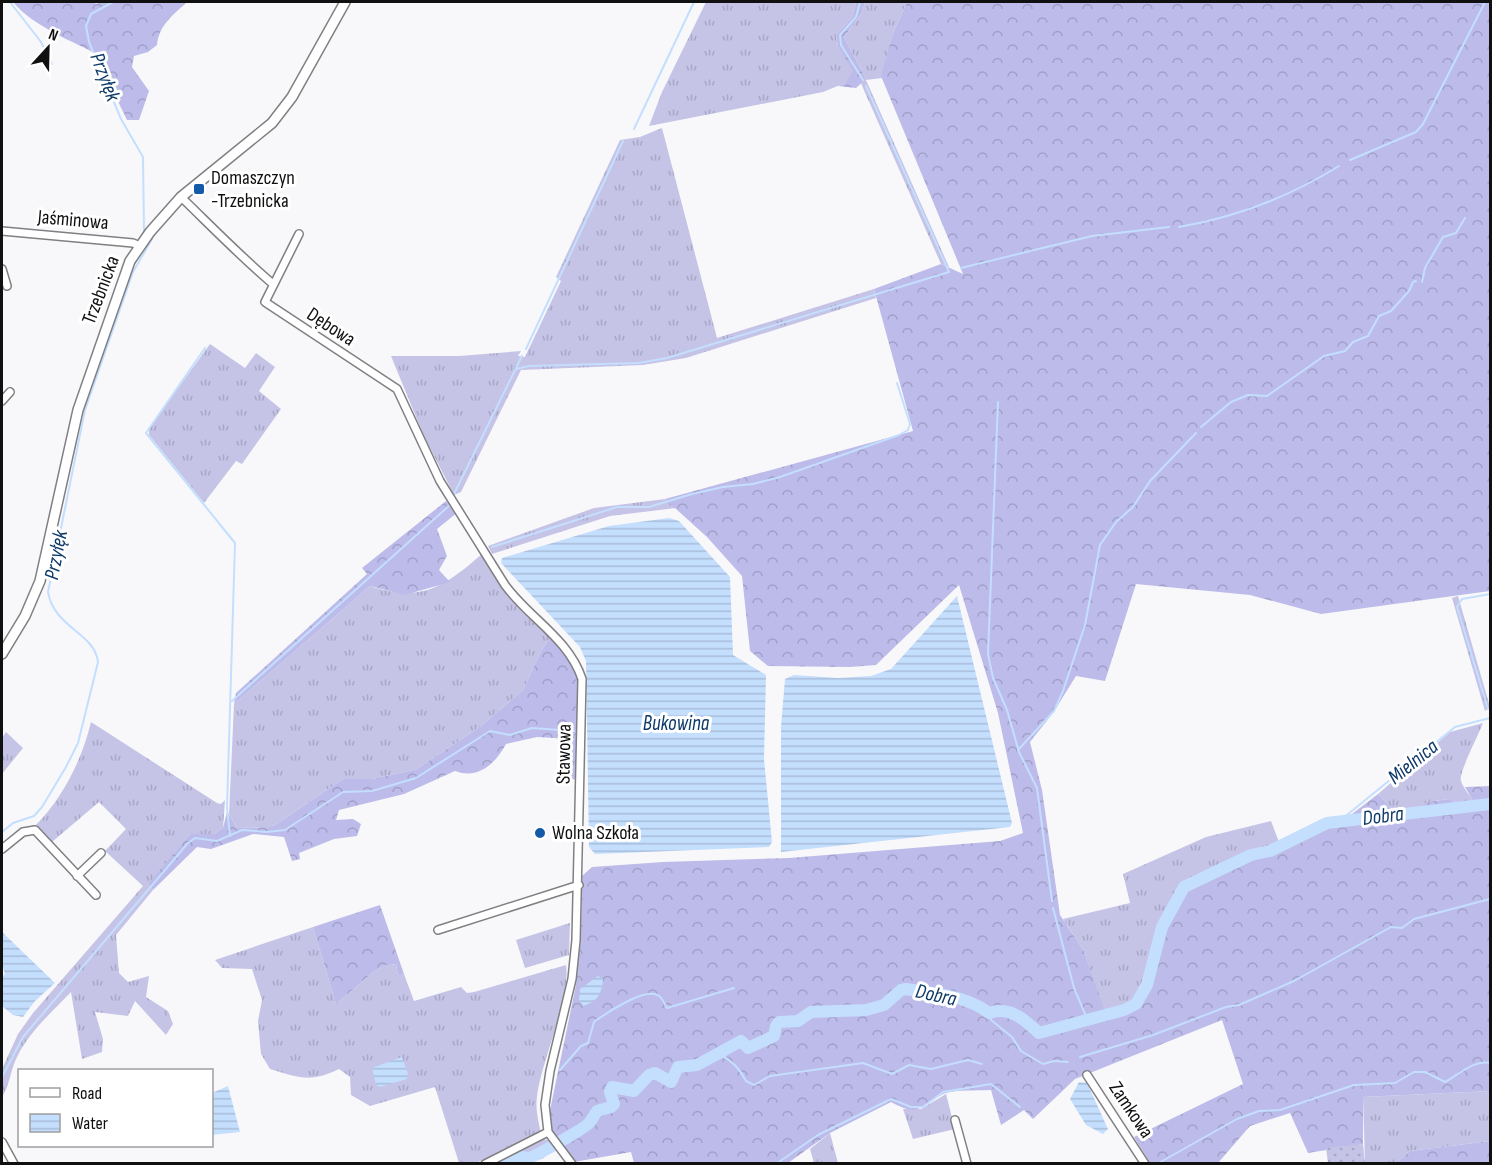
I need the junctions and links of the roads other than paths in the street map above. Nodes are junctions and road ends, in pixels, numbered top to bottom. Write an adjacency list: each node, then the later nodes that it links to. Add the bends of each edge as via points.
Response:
1 (345, 2): 2 (street, Trzebnicka, via 292,97 272,123)
2 (181, 196): 5 (street, Trzebnicka); 7 (street)
3 (2, 231): 5 (street, Jaśminowa)
4 (299, 234): 7 (street, Dębowa)
5 (142, 244): 12 (street, Trzebnicka, via 123,277 86,384 40,581 26,616)
6 (2, 275): 8 (street)
7 (273, 284): 9 (street, Dębowa, via 265,298 267,305)
8 (7, 286)
9 (397, 389): 16 (street, Stawowa, via 440,481 505,585 566,647 579,669)
10 (10, 392): 11 (street)
11 (2, 401)
12 (2, 654)
13 (2, 849): 15 (street, via 23,832 35,830)
14 (101, 853): 15 (street)
15 (77, 876): 17 (street)
16 (579, 885): 18 (street); 21 (street, Stawowa, via 572,979 547,1088)
17 (96, 895)
18 (438, 930)
19 (1087, 1075): 27 (street, Zamkowa)
20 (955, 1120): 26 (street)
21 (548, 1132): 24 (street); 25 (street, Stawowa)
22 (2, 1142): 23 (street)
23 (14, 1164)
24 (485, 1164)
25 (572, 1164)
26 (966, 1164)
27 (1145, 1164)

